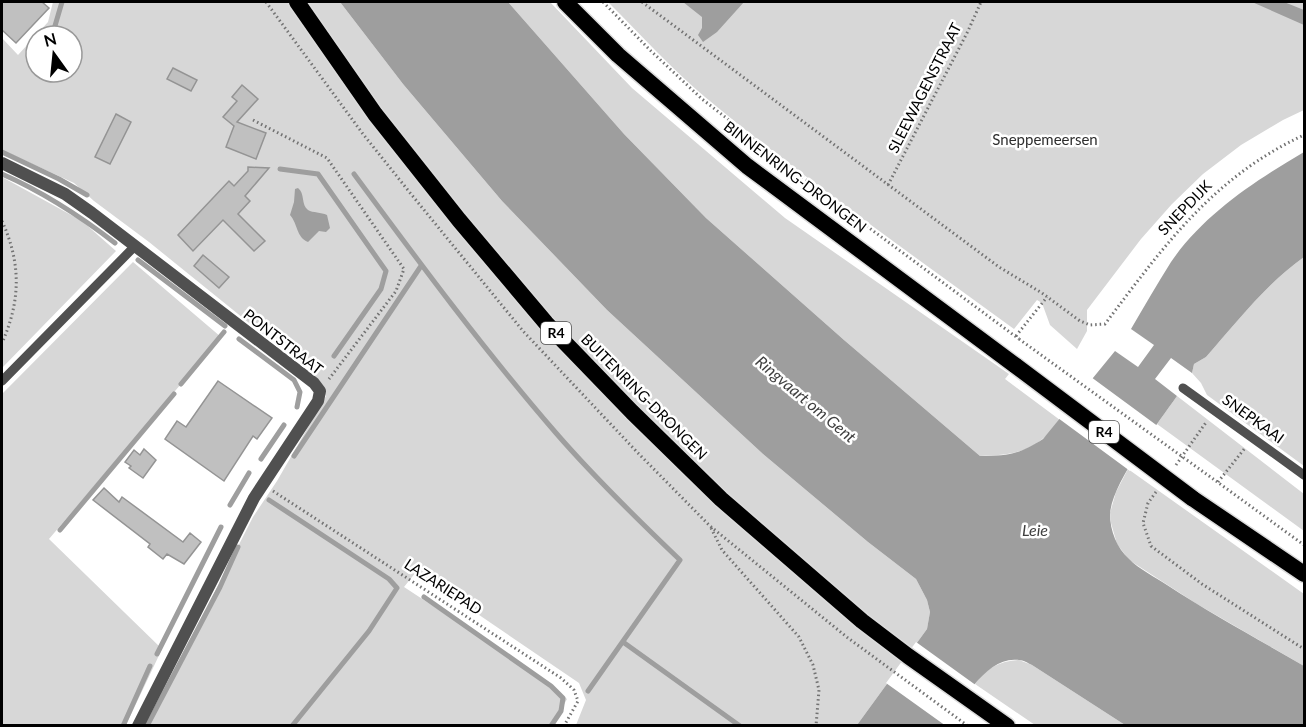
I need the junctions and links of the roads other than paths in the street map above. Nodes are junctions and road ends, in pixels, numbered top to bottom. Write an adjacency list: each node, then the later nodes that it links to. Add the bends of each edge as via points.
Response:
1 (297, 2): 10 (highway, BUITENRING-DRONGEN / R4, via 375,114 459,220 546,323 632,412 721,499 862,621)
2 (565, 2): 8 (highway, BINNENRING-DRONGEN / R4, bridge, via 618,55 747,166 1192,498)
3 (2, 163): 4 (street, PONTSTRAAT, via 64,194)
4 (135, 246): 5 (lane); 9 (street, PONTSTRAAT, via 320,391 318,401 254,498)
5 (2, 381)
6 (1183, 388): 7 (lane, SNEPKAAI)
7 (1305, 475)
8 (1305, 574)
9 (138, 726)
10 (1007, 726)

